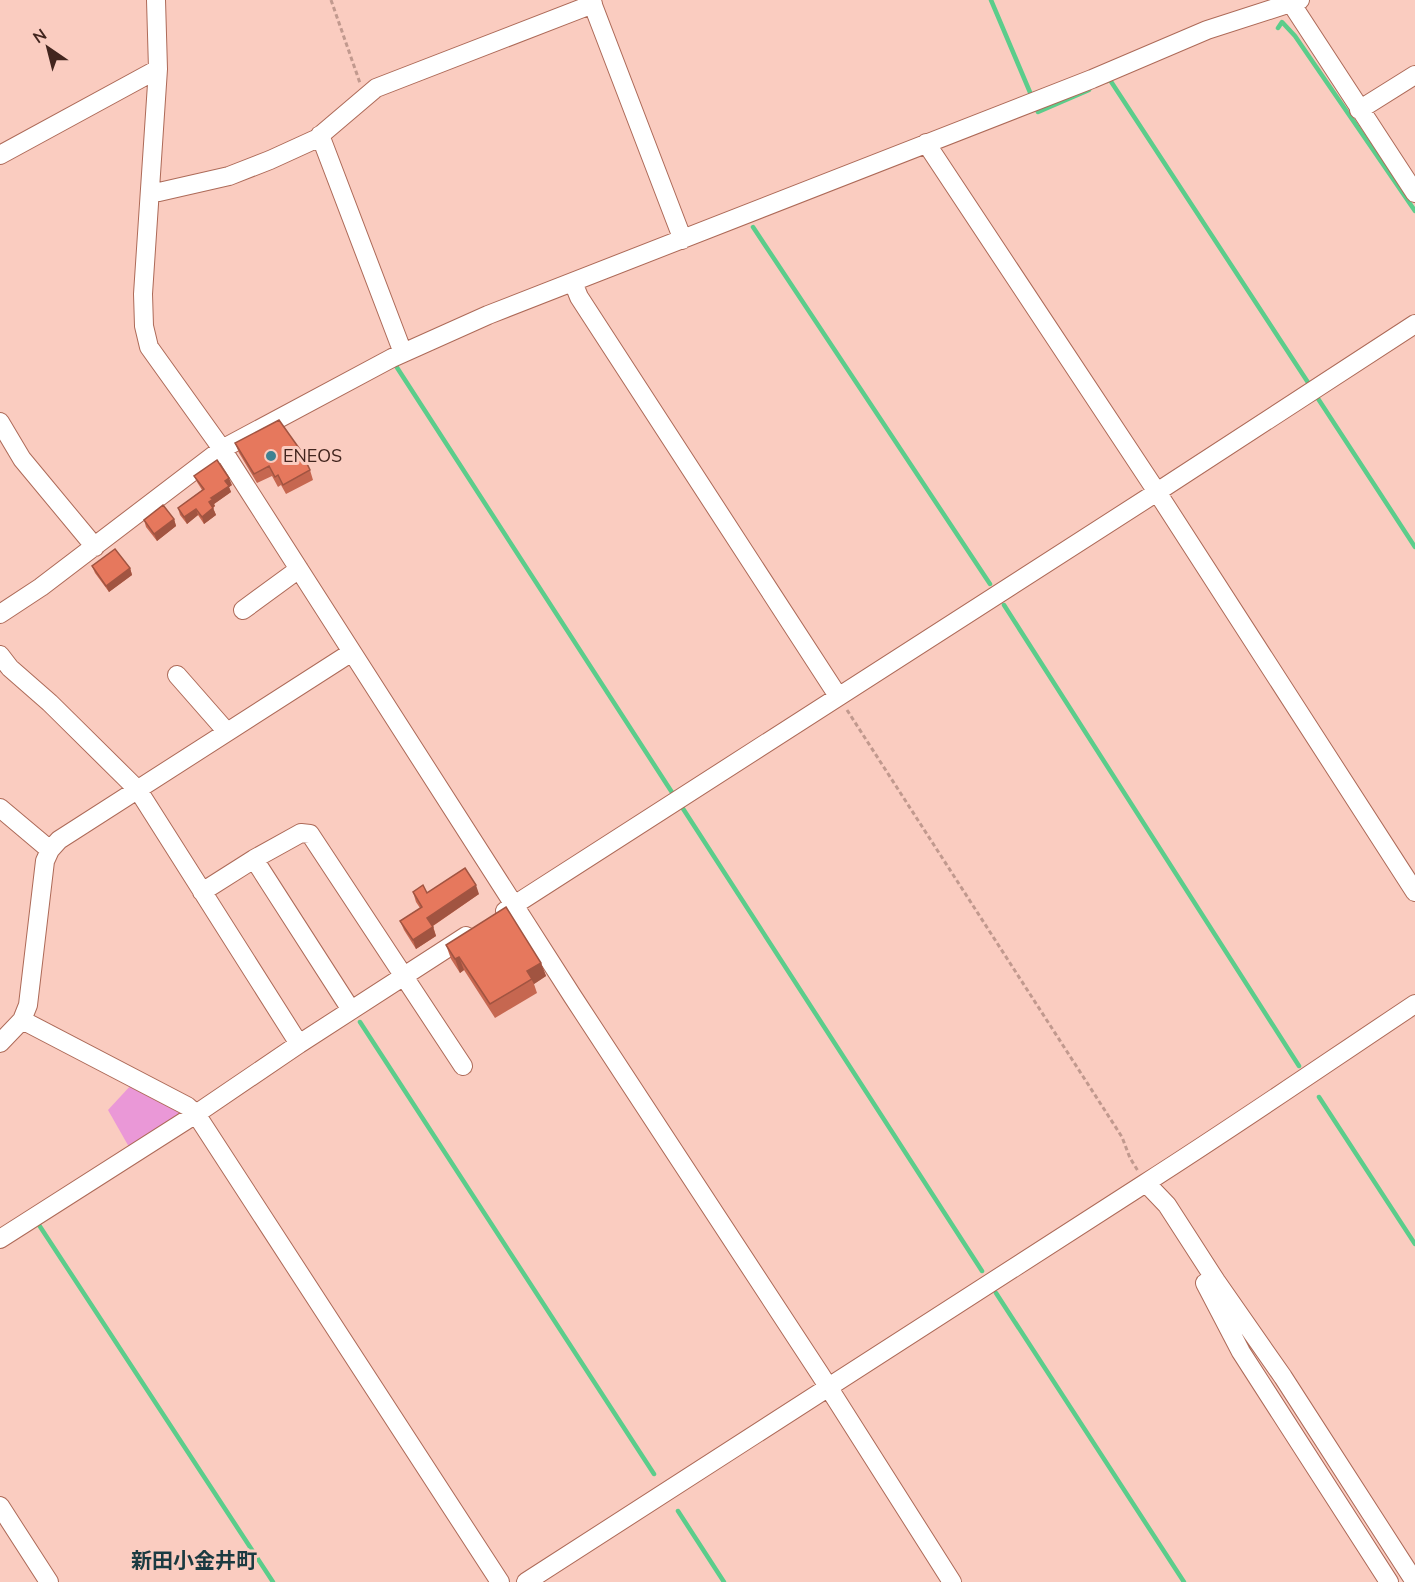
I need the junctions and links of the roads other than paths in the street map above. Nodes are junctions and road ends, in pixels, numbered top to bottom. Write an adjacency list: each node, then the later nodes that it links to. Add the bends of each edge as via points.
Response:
1 (156, 0): 4 (street)
2 (1293, 1): 6 (street); 8 (street, via 1207,30)
3 (592, 2): 7 (street, via 376,88); 13 (street)
4 (158, 69): 9 (street); 11 (street)
5 (1415, 75): 6 (street)
6 (1359, 110): 10 (street)
7 (320, 135): 11 (street, via 229,176); 16 (street)
8 (926, 143): 13 (street); 19 (street)
9 (0, 155)
10 (1409, 172): 12 (street)
11 (150, 192): 18 (street, via 143,294 149,347)
12 (1415, 193)
13 (682, 240): 14 (street)
14 (573, 282): 16 (street); 27 (street, via 579,297)
15 (1415, 324): 19 (street)
16 (403, 353): 18 (street)
17 (0, 422): 20 (street, via 22,459)
18 (222, 449): 20 (street); 21 (street)
19 (1157, 492): 27 (street); 34 (street)
20 (95, 547): 23 (street)
21 (298, 569): 22 (street); 24 (street)
22 (243, 610)
23 (0, 614)
24 (352, 652): 28 (street); 35 (street)
25 (0, 655): 29 (street)
26 (177, 675): 28 (street)
27 (838, 696): 35 (street)
28 (227, 732): 29 (street)
29 (138, 789): 31 (street, via 59,840); 33 (street)
30 (0, 808): 31 (street)
31 (50, 850): 39 (street, via 41,885 28,1005)
32 (254, 859): 33 (street); 36 (street, via 301,833 310,834); 38 (street)
33 (202, 892): 41 (street)
34 (1415, 892)
35 (514, 905): 36 (street); 46 (street)
36 (404, 976): 38 (street); 42 (street)
37 (1415, 1004): 44 (street)
38 (351, 1010): 41 (street)
39 (22, 1020): 40 (street); 43 (street)
40 (0, 1043)
41 (299, 1044): 43 (street)
42 (463, 1066)
43 (196, 1114): 45 (street); 49 (street)
44 (1146, 1184): 46 (street); 52 (street, via 1206,1284 1241,1352); 53 (street, via 1167,1205)
45 (0, 1239)
46 (829, 1388): 50 (street); 51 (street)
47 (0, 1506): 48 (street)
48 (49, 1582)
49 (500, 1582)
50 (526, 1582)
51 (952, 1582)
52 (1389, 1582)
53 (1415, 1582)

